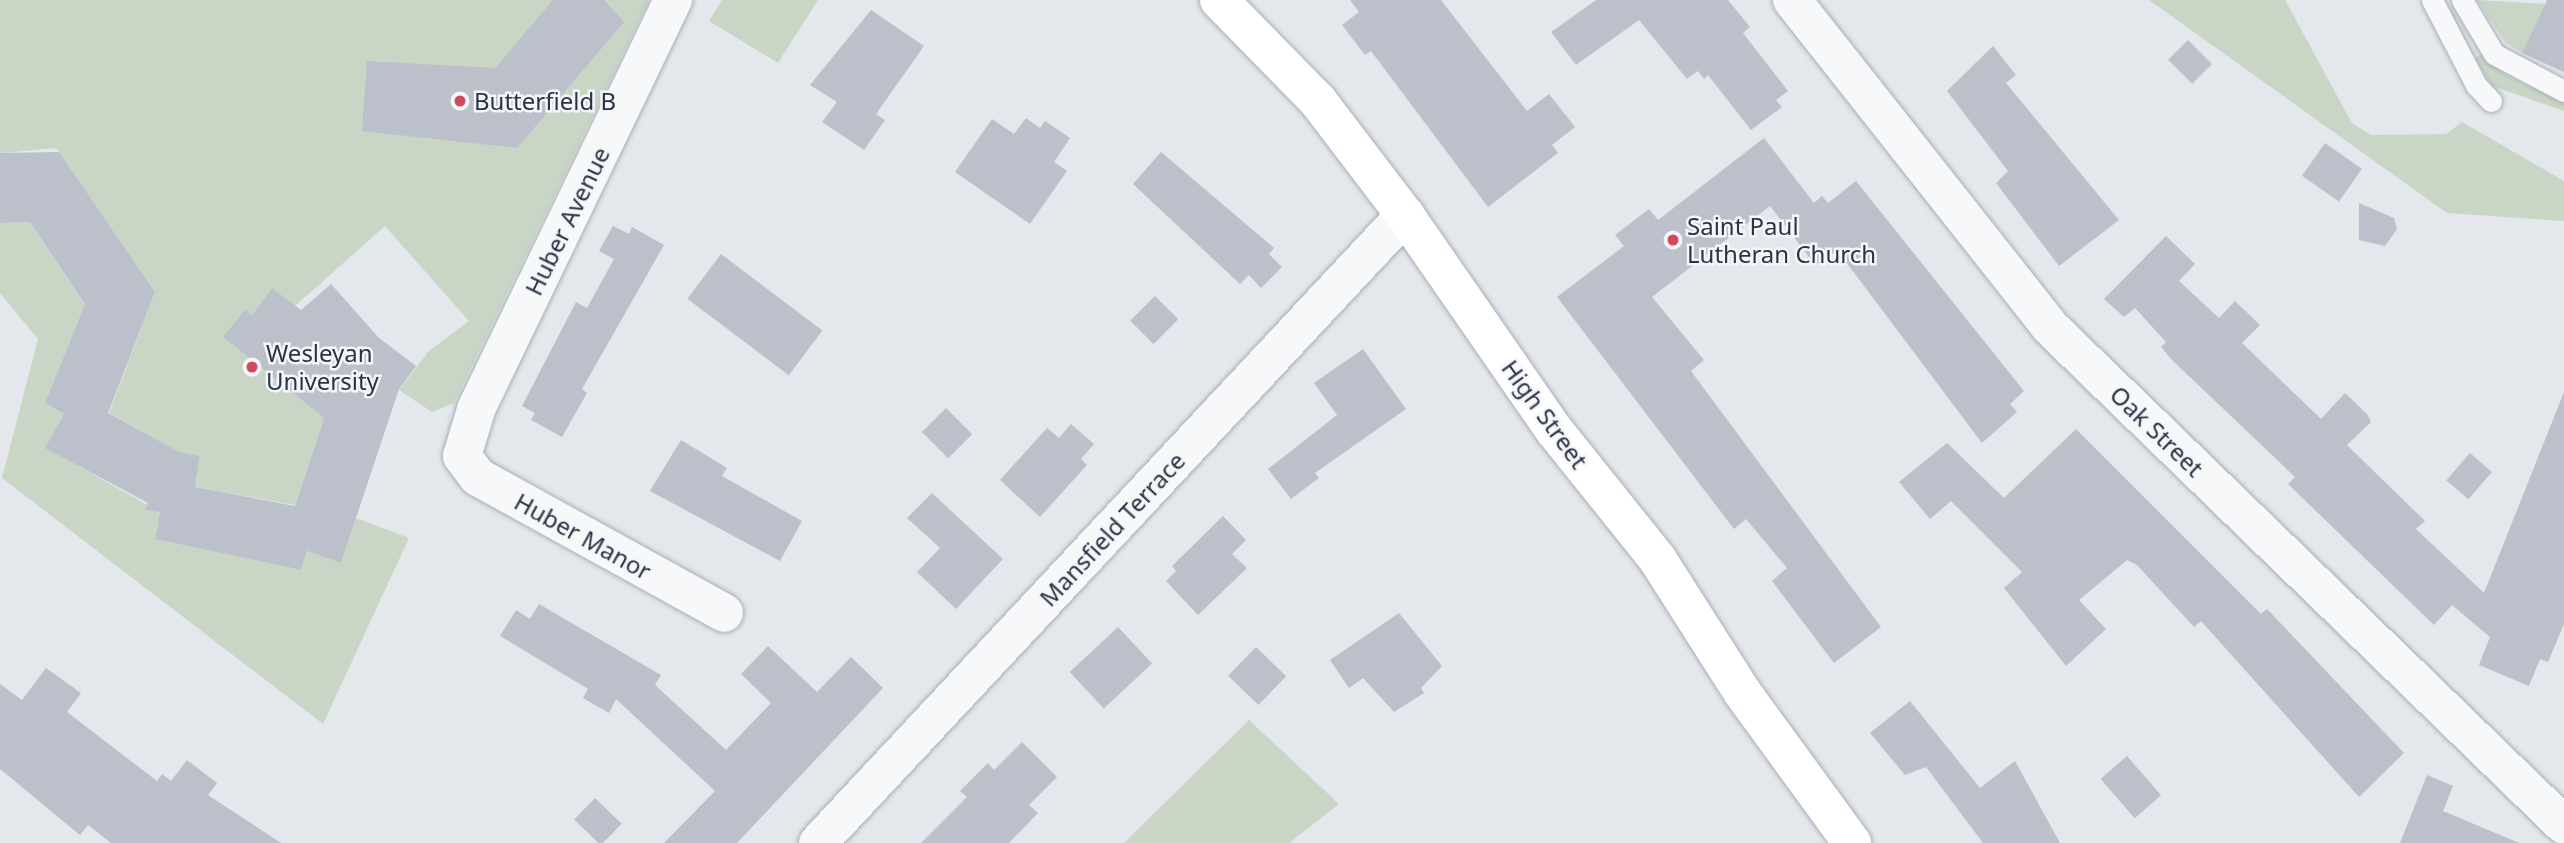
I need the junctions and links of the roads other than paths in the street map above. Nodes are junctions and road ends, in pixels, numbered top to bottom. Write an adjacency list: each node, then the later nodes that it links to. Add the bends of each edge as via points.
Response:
1 (673, 0): 9 (street, Huber Avenue)
2 (1219, 0): 8 (street, High Street, via 1318,102)
3 (1792, 0): 11 (street, Oak Street, via 2049,326)
4 (2432, 0): 7 (lane)
5 (2462, 0): 6 (lane, via 2494,54)
6 (2564, 91)
7 (2490, 101)
8 (1405, 215): 12 (street, Mansfield Terrace); 13 (street, High Street, via 1555,430 1658,560 1742,692)
9 (462, 442): 10 (street, Huber Manor, via 467,468 478,477)
10 (724, 613)
11 (2564, 825)
12 (818, 843)
13 (1852, 843)

